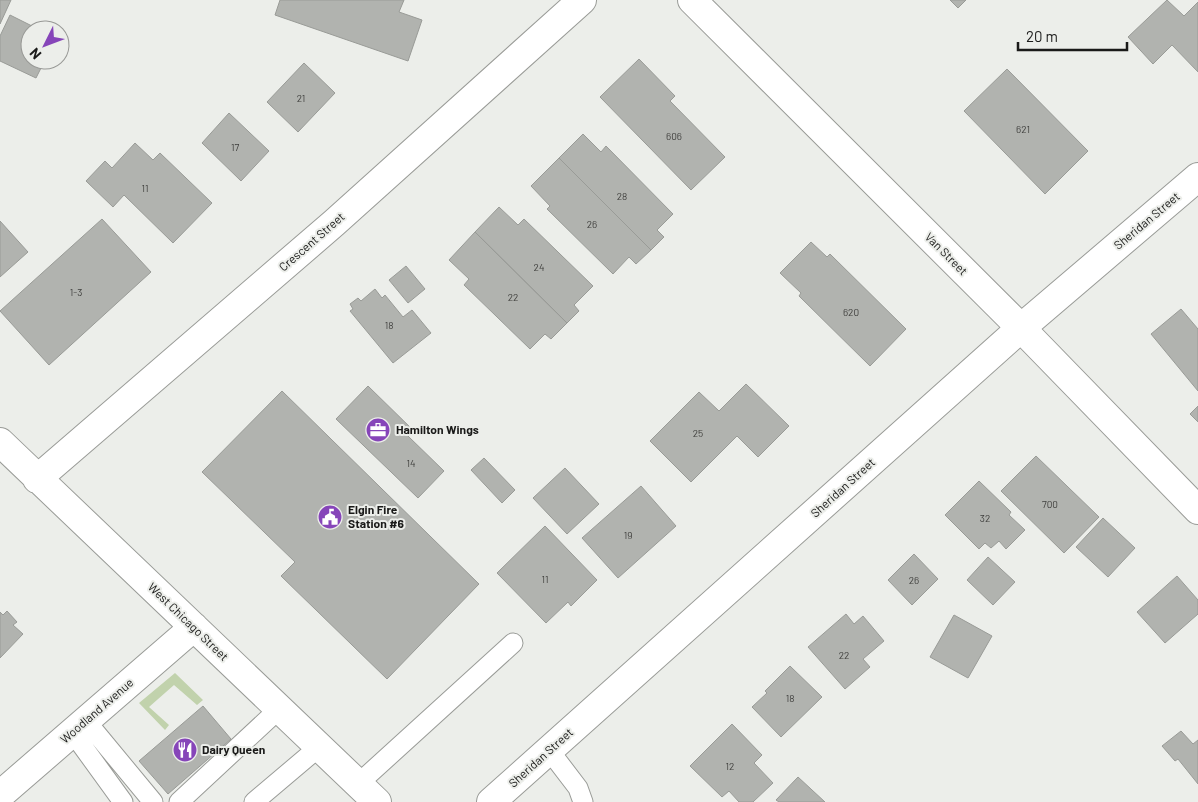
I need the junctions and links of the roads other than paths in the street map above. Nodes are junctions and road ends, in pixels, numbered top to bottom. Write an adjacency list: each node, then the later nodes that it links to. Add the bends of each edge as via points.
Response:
1 (582, 0): 6 (street, Crescent Street, via 334,223)
2 (692, 0): 4 (street, Van Street)
3 (1198, 178): 4 (street, Sheridan Street)
4 (1021, 328): 7 (street, Van Street); 13 (street, Sheridan Street)
5 (0, 442): 6 (street, West Chicago Street)
6 (37, 479): 8 (street, West Chicago Street)
7 (1198, 510)
8 (194, 627): 10 (street, West Chicago Street); 11 (street, Woodland Avenue)
9 (513, 643): 14 (lane)
10 (278, 709): 12 (street, West Chicago Street); 18 (lane)
11 (80, 727): 15 (street, Woodland Avenue); 16 (lane); 17 (lane)
12 (319, 747): 14 (street, West Chicago Street); 19 (lane)
13 (549, 750): 20 (street, Sheridan Street); 21 (lane, via 578,788)
14 (367, 793)
15 (0, 795)
16 (123, 802)
17 (153, 802)
18 (179, 802)
19 (254, 802)
20 (491, 802)
21 (583, 802)

